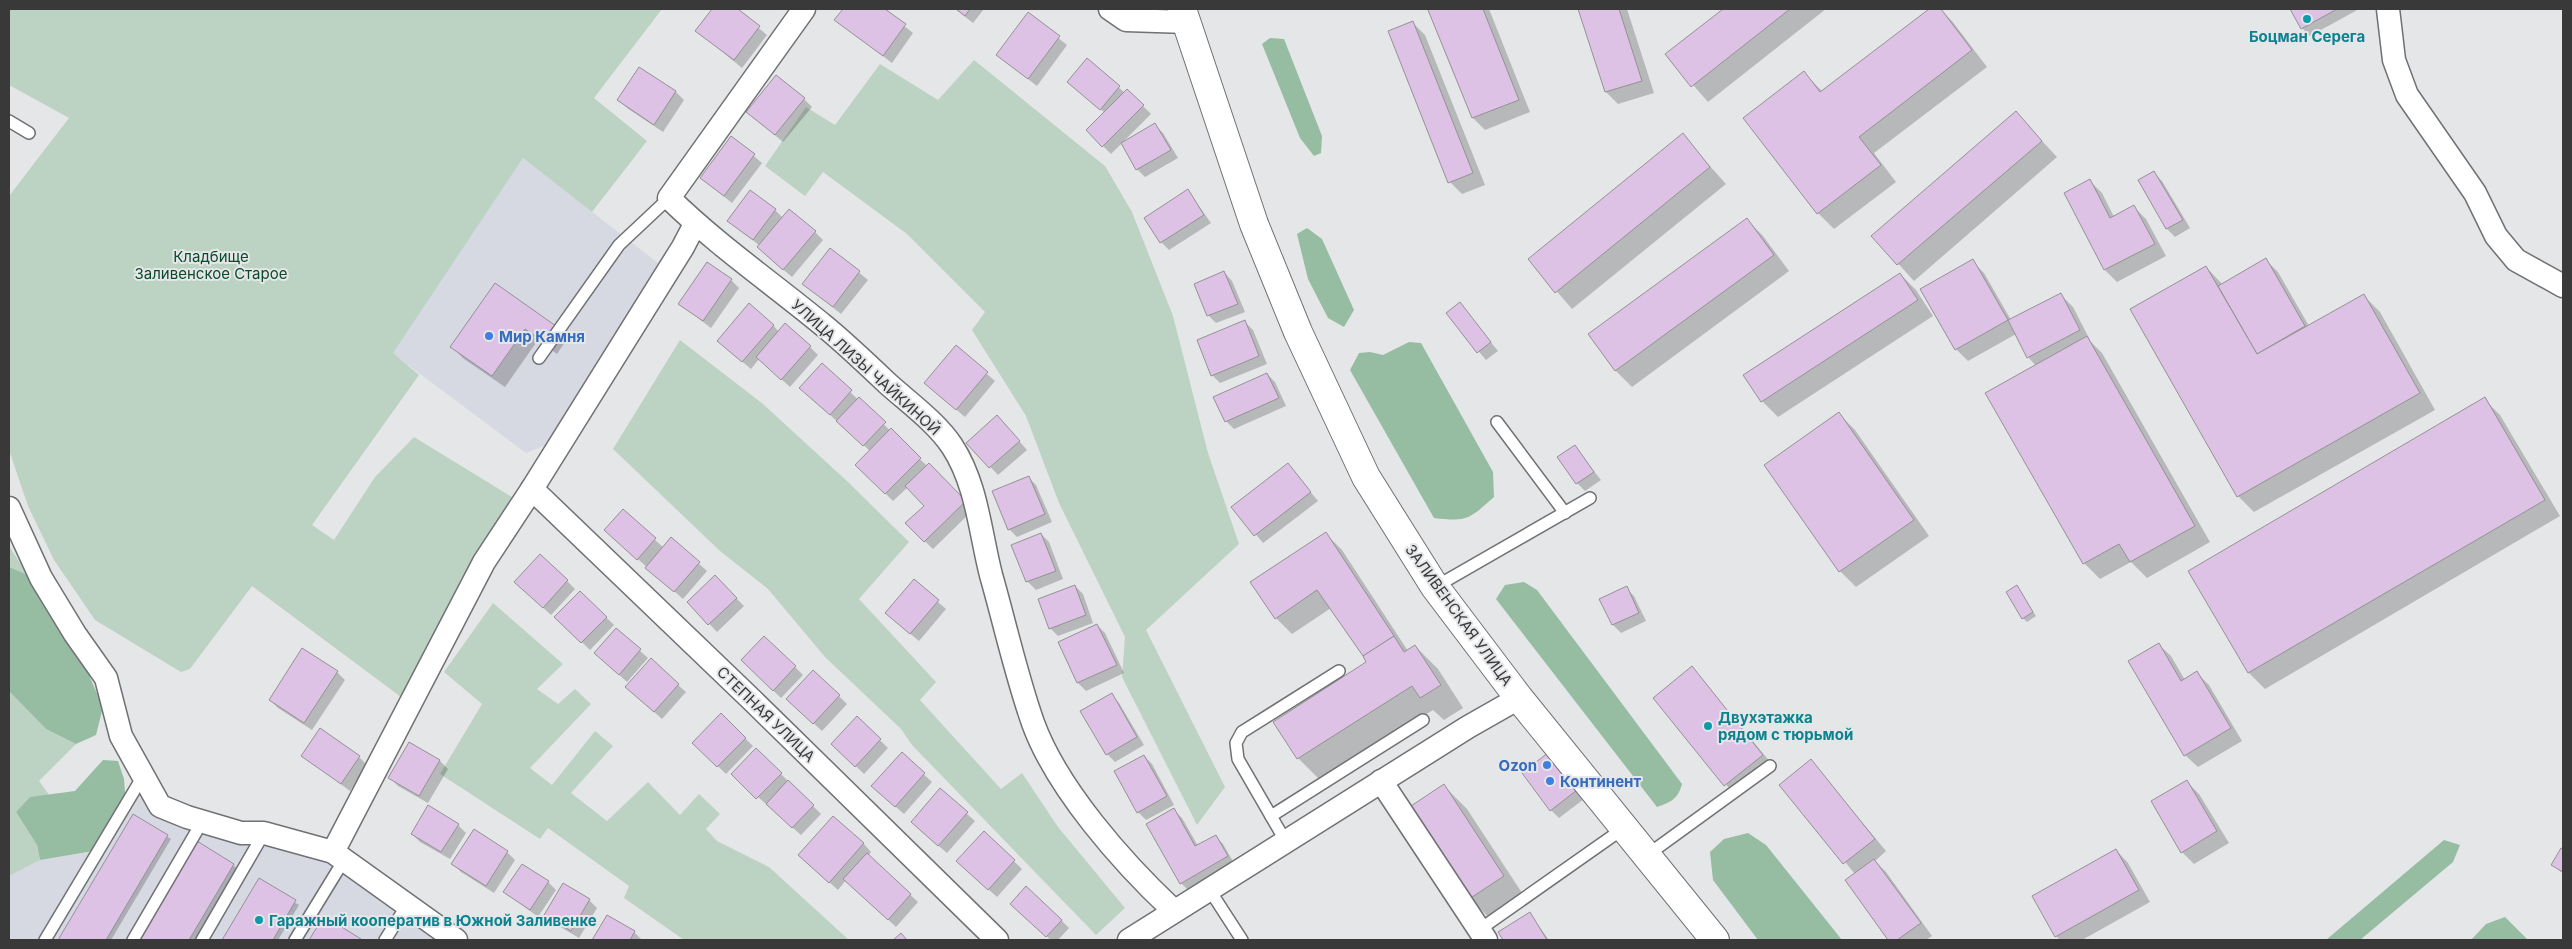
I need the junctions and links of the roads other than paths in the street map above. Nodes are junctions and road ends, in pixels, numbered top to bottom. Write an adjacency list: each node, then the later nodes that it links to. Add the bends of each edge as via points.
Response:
1 (804, 9): 7 (street)
2 (1110, 9): 4 (street, via 1126,20)
3 (2388, 9): 9 (street, via 2394,60 2407,96 2475,193 2496,236 2516,260)
4 (1185, 15): 16 (street, ЗАЛИВЕНСКАЯ УЛИЦА, via 1254,224 1298,332 1366,477)
5 (9, 121): 6 (lane)
6 (29, 133)
7 (669, 198): 8 (street, УЛИЦА ЛИЗЫ ЧАЙКИНОЙ); 10 (lane, via 619,245)
8 (695, 224): 12 (street); 32 (street, УЛИЦА ЛИЗЫ ЧАЙКИНОЙ, via 825,326 951,444 964,467 977,511 986,556 1033,724 1073,796 1140,878)
9 (2563, 286)
10 (539, 358)
11 (1497, 422): 15 (lane)
12 (532, 489): 28 (street, via 484,562); 40 (street, СТЕПНАЯ УЛИЦА)
13 (1590, 498): 15 (lane)
14 (9, 508): 21 (street, via 41,578 106,678 121,736)
15 (1565, 513): 16 (lane)
16 (1436, 587): 18 (street, ЗАЛИВЕНСКАЯ УЛИЦА)
17 (1339, 671): 23 (lane, via 1238,737 1238,759)
18 (1519, 698): 22 (street); 25 (street, ЗАЛИВЕНСКАЯ УЛИЦА)
19 (1423, 720): 23 (lane)
20 (1770, 766): 29 (lane)
21 (143, 776): 24 (street, via 160,806); 34 (lane)
22 (1381, 781): 27 (street); 33 (street)
23 (1271, 816): 27 (lane)
24 (202, 822): 26 (street, via 241,832); 35 (lane)
25 (1624, 828): 29 (street, ЗАЛИВЕНСКАЯ УЛИЦА); 33 (lane)
26 (264, 833): 28 (street); 36 (lane)
27 (1286, 842): 30 (street)
28 (338, 856): 31 (street); 37 (lane)
29 (1646, 856): 43 (street, ЗАЛИВЕНСКАЯ УЛИЦА)
30 (1209, 889): 32 (street); 42 (lane)
31 (407, 905): 38 (lane); 39 (street)
32 (1173, 910): 41 (street)
33 (1483, 935)
34 (44, 940)
35 (133, 940)
36 (202, 940)
37 (295, 940)
38 (385, 940)
39 (456, 940)
40 (997, 940)
41 (1129, 940)
42 (1242, 940)
43 (1715, 940)

